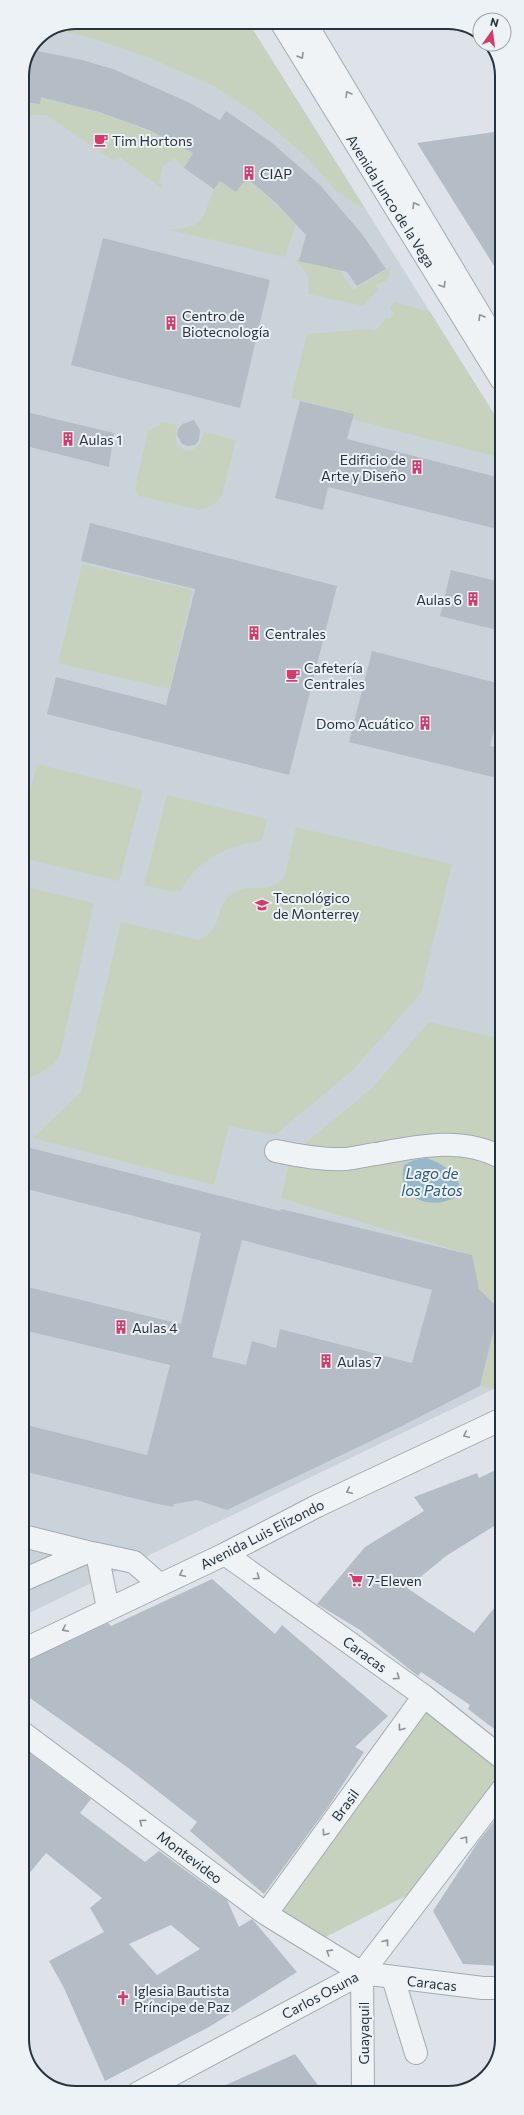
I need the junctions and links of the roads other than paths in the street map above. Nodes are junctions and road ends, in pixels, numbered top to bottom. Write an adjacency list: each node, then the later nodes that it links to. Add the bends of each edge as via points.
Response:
1 (285, 29): 4 (street, Avenida Junco de la Vega, one-way to 4)
2 (309, 29): 3 (street, Avenida Junco de la Vega, one-way to 2)
3 (495, 340)
4 (495, 369)
5 (276, 1151): 6 (street, via 312,1159 348,1159 416,1146 457,1143)
6 (495, 1154)
7 (495, 1422): 10 (street, Avenida Luis Elizondo, one-way to 10, via 317,1506)
8 (29, 1537): 9 (street)
9 (92, 1553): 11 (street); 12 (street, via 134,1562); 13 (street)
10 (225, 1554): 12 (street, Avenida Luis Elizondo, one-way to 12); 15 (street, Caracas, one-way to 15)
11 (29, 1578)
12 (159, 1584): 13 (street, Avenida Luis Elizondo)
13 (108, 1608): 14 (street, Avenida Luis Elizondo, one-way to 14)
14 (29, 1647)
15 (424, 1696): 17 (street, Caracas); 19 (street, Brasil, one-way to 19)
16 (29, 1737): 19 (street, Montevideo, one-way to 16)
17 (495, 1752)
18 (495, 1799): 20 (street, Carlos Osuna, one-way to 18)
19 (266, 1914): 20 (street, Montevideo, one-way to 19)
20 (362, 1973): 21 (street, Caracas); 24 (street, Carlos Osuna); 25 (street, Guayaquil)
21 (393, 1978): 22 (street, Caracas); 23 (street)
22 (495, 1988)
23 (416, 2053)
24 (151, 2086)
25 (364, 2086)

